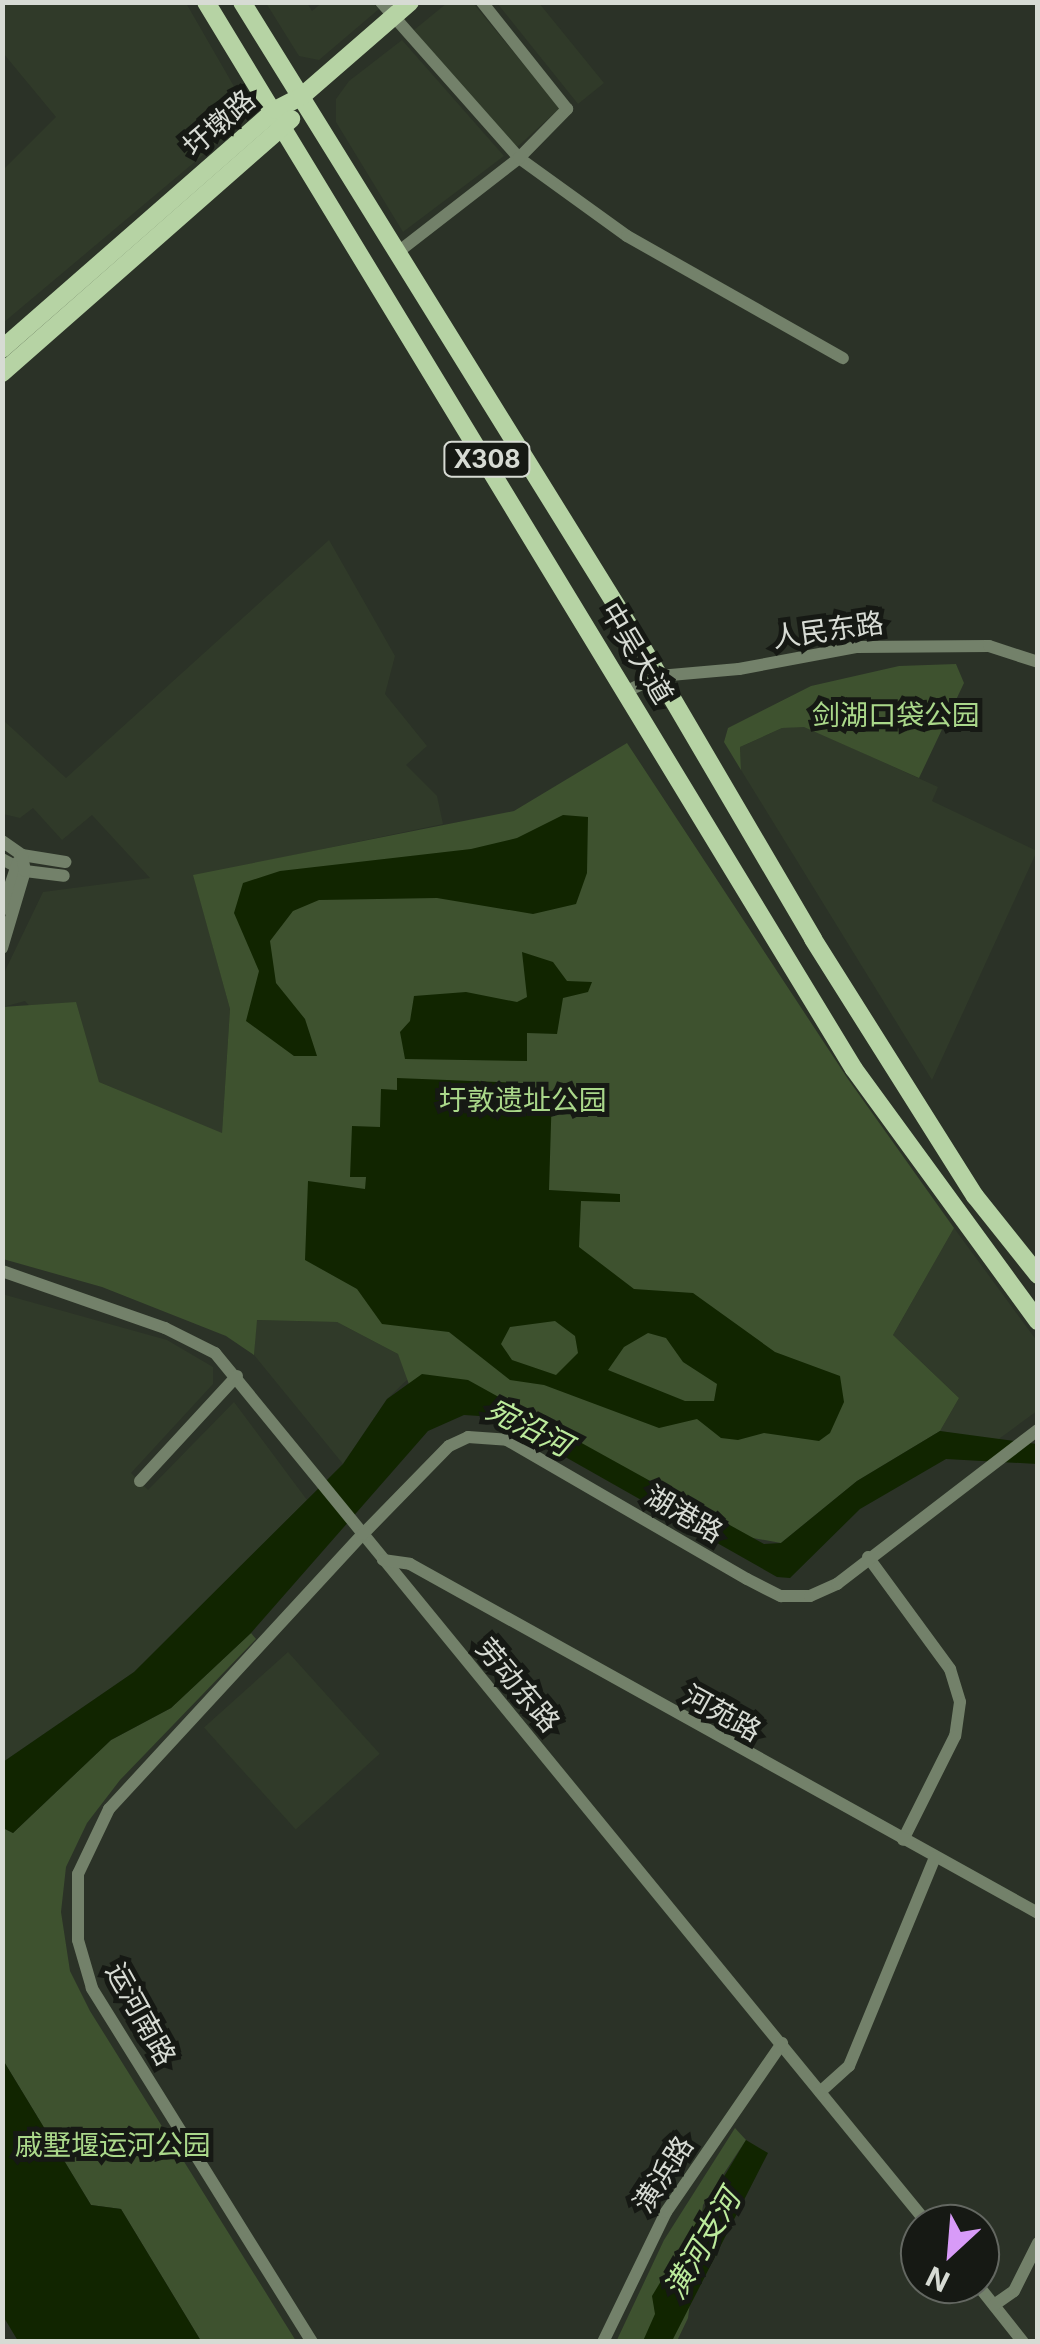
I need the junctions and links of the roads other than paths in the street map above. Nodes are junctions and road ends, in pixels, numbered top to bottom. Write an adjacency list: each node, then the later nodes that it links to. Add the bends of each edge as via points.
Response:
1 (206, 2): 7 (main road, 中吴大道 / X308)
2 (242, 2): 6 (main road, 中吴大道 / X308)
3 (410, 2): 5 (main road)
4 (482, 2): 9 (street, via 567,110)
5 (387, 10): 6 (main road); 9 (street)
6 (302, 96): 7 (main road, 圩墩路); 8 (main road, 圩墩路); 10 (main road, 中吴大道 / X308)
7 (275, 110): 8 (main road, 中吴大道 / X308); 11 (main road, 圩墩路)
8 (286, 128): 13 (main road, 圩墩路); 16 (main road, 中吴大道 / X308)
9 (519, 158): 10 (street); 12 (street, via 628,236)
10 (398, 252): 15 (main road, 中吴大道 / X308)
11 (2, 349)
12 (843, 358)
13 (2, 373)
14 (1038, 662): 15 (street, 人民东路, via 988,646 856,647)
15 (659, 676): 16 (street, 人民东路); 24 (main road, 中吴大道 / X308, via 944,1147)
16 (627, 691): 25 (main road, 中吴大道 / X308, via 854,1070)
17 (2, 841): 19 (street)
18 (2, 859): 19 (street)
19 (21, 864): 20 (street); 21 (street); 22 (street)
20 (64, 869)
21 (2, 910)
22 (2, 948)
23 (2, 1271): 26 (street, 劳动东路, via 165,1328 215,1353)
24 (1038, 1275)
25 (1038, 1322)
26 (236, 1376): 28 (street); 29 (street, 劳动东路)
27 (1033, 1433): 30 (street, 湖港路)
28 (140, 1481)
29 (363, 1534): 30 (street, 湖港路, via 449,1446 486,1437 508,1440 781,1596 810,1596 837,1584); 31 (street, 劳动东路); 40 (street, 运河南路, via 109,1810 78,1874 75,1902 92,1988)
30 (868, 1557): 32 (street, via 950,1670 960,1702 955,1736)
31 (383, 1560): 32 (street, 河苑路, via 410,1564); 35 (street, 劳动东路)
32 (903, 1840): 33 (street, 河苑路)
33 (935, 1857): 34 (street, 河苑路); 36 (street, via 849,2066)
34 (1038, 1913)
35 (782, 2044): 36 (street, 劳动东路); 41 (street, 潢浜路, via 666,2212)
36 (820, 2092): 37 (street, 劳动东路)
37 (912, 2204)
38 (1038, 2242): 39 (street, via 1014,2290)
39 (994, 2306): 42 (street)
40 (312, 2342)
41 (603, 2342)
42 (1023, 2342)

